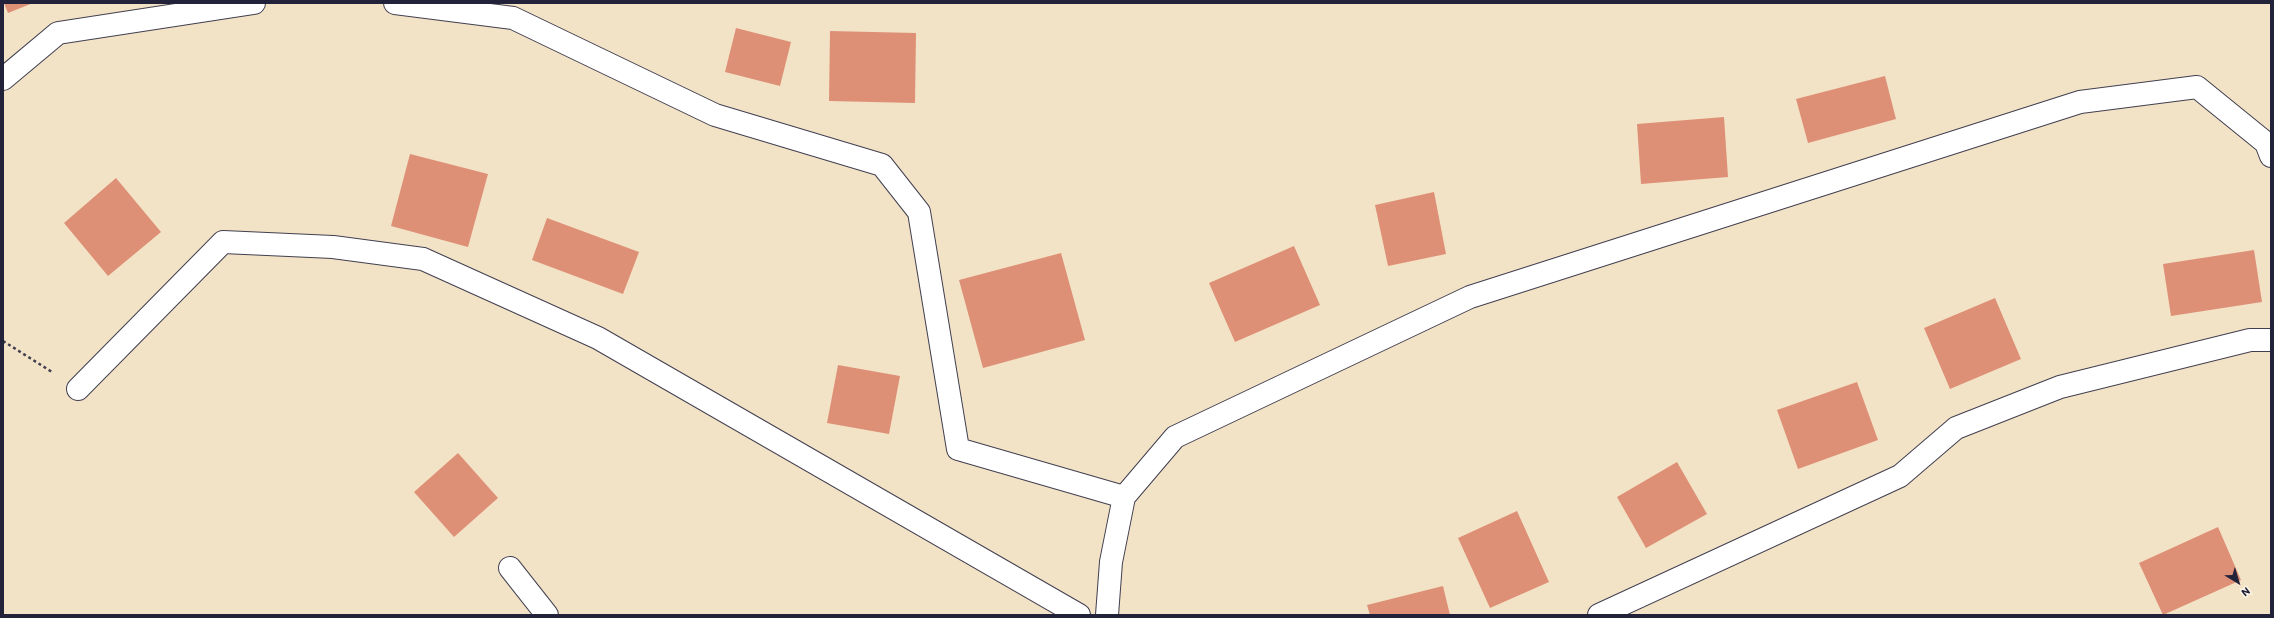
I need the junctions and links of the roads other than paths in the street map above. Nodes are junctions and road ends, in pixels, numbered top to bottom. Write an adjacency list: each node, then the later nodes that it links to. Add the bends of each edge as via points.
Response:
1 (254, 3): 3 (street, via 58,33)
2 (395, 3): 7 (street, via 513,18 715,115 882,164 919,212 958,449)
3 (3, 79)
4 (2271, 156): 7 (street, via 2266,143 2197,87 2080,102 1470,297 1175,437)
5 (2271, 340): 12 (street, via 2250,340 2060,387 1956,428 1900,476)
6 (78, 389): 10 (street, via 223,242 333,247 423,259 598,338)
7 (1124, 497): 11 (street, via 1111,562)
8 (510, 568): 9 (street)
9 (547, 615)
10 (1079, 615)
11 (1107, 615)
12 (1599, 615)

